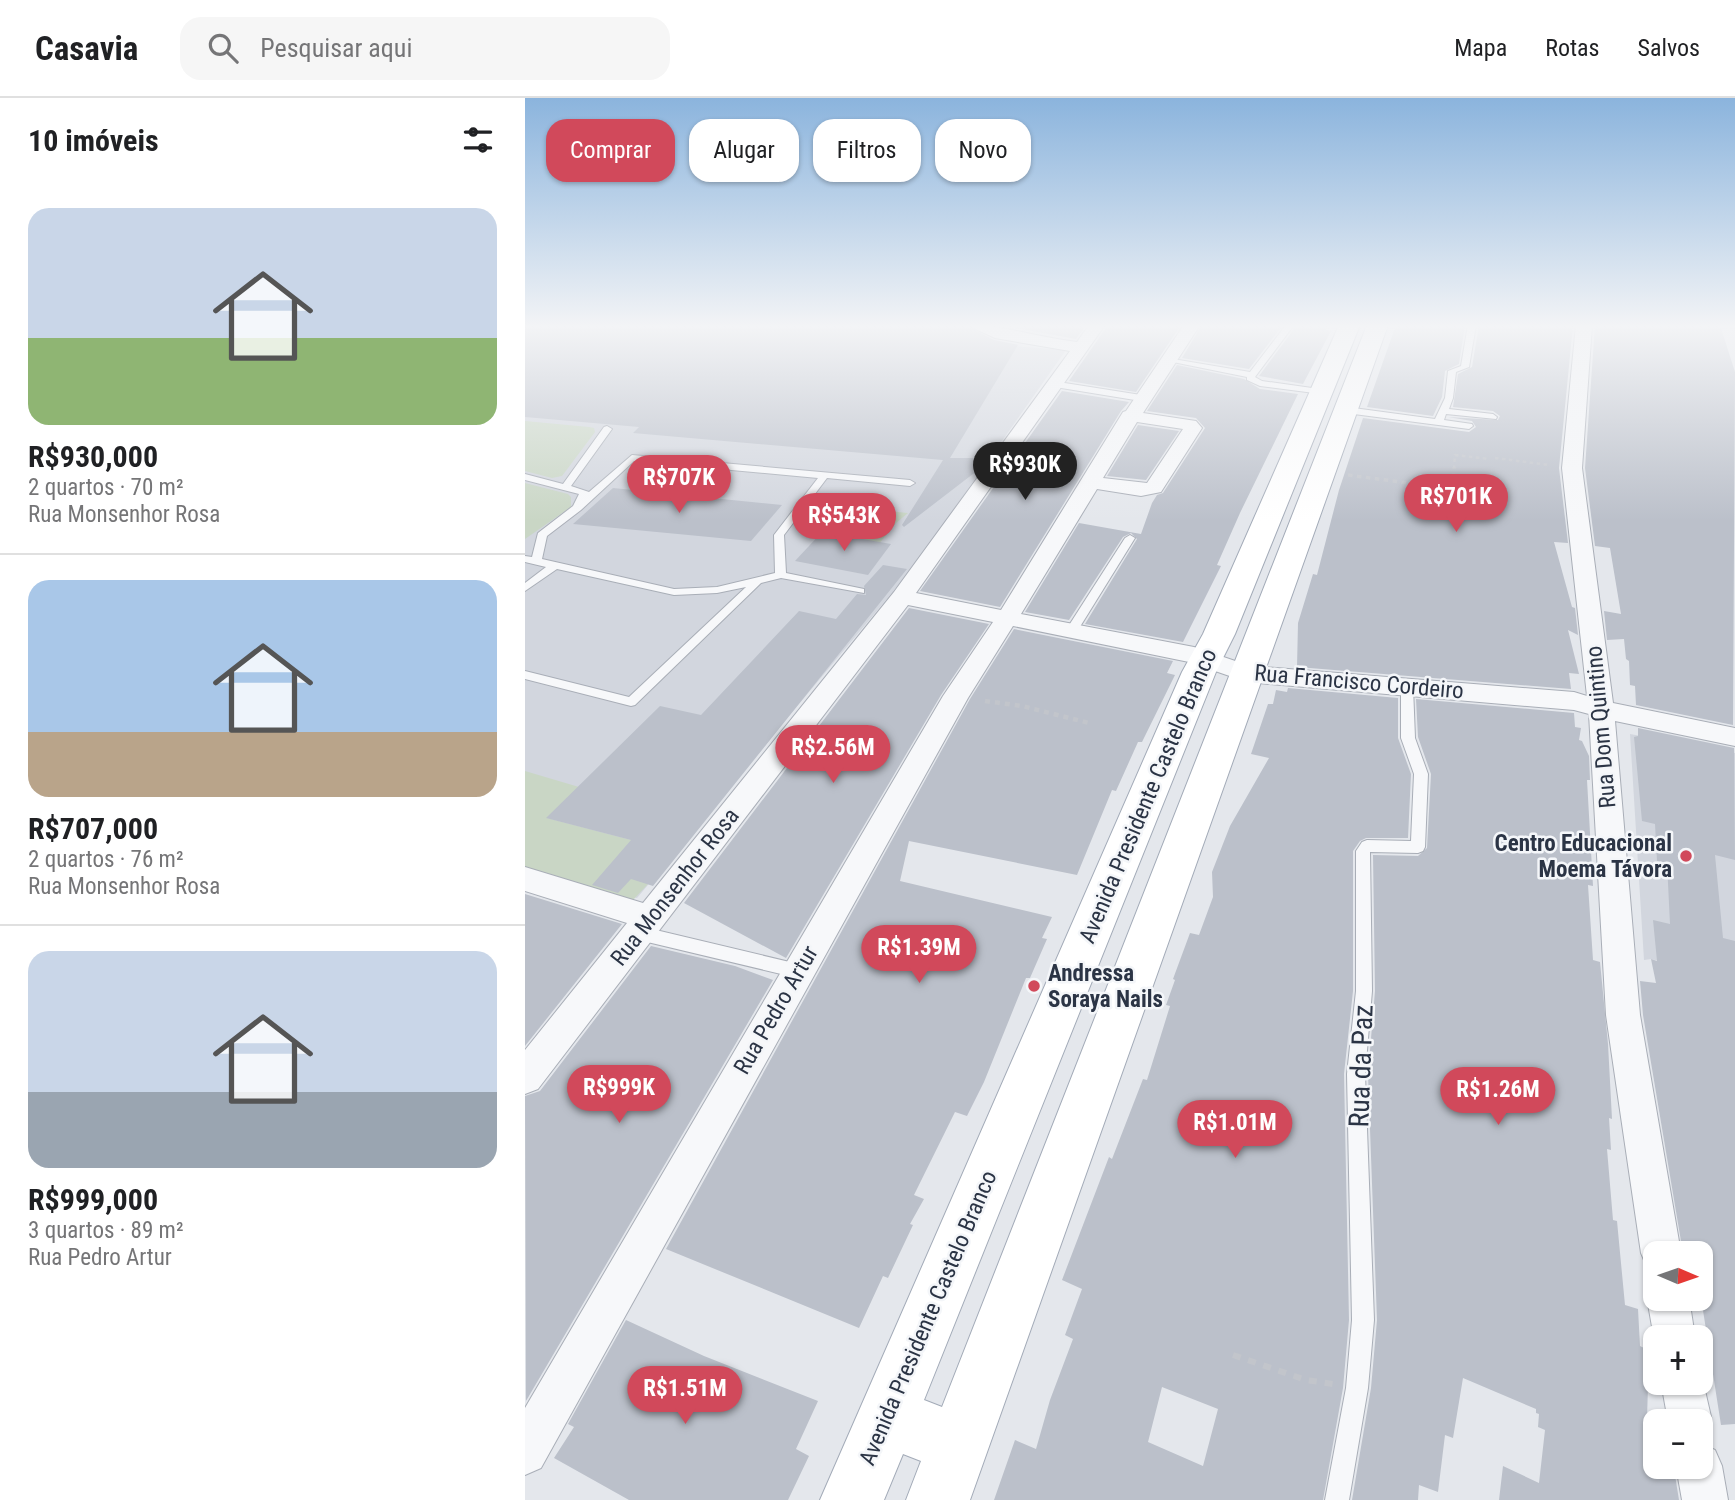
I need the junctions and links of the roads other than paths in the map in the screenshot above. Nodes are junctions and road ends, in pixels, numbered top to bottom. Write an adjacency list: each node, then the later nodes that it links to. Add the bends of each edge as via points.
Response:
1 (1047, 390): 30 (street, Rua Monsenhor Rosa)
2 (1093, 390): 9 (lane)
3 (1146, 390): 9 (street, Rua Pedro Artur)
4 (1309, 390): 8 (lane)
5 (1354, 390): 10 (main road, Avenida Presidente Castelo Branco)
6 (1450, 390): 11 (lane)
7 (1577, 390): 36 (street, Rua Dom Quintino, via 1572,468)
8 (1319, 392): 10 (street); 33 (main road, Avenida Presidente Castelo Branco, via 1219,634)
9 (1141, 398): 12 (street, Rua Pedro Artur)
10 (1349, 403): 14 (lane); 33 (main road, Avenida Presidente Castelo Branco, via 1323,472)
11 (1444, 411): 13 (lane); 14 (lane)
12 (1129, 416): 19 (street, Rua Pedro Artur); 19 (street, via 1193,428 1154,488)
13 (1493, 417)
14 (1438, 423): 15 (lane)
15 (1469, 426)
16 (607, 429): 21 (lane)
17 (824, 475): 20 (lane); 22 (lane, via 632,458); 26 (lane, via 779,535)
18 (525, 477): 21 (lane)
19 (1092, 482): 31 (street, Rua Pedro Artur)
20 (910, 483)
21 (565, 488): 22 (lane, via 585,493)
22 (577, 508): 24 (lane, via 542,535)
23 (1131, 538): 32 (lane)
24 (530, 560): 25 (lane)
25 (554, 566): 27 (lane, via 674,592 717,590); 28 (lane)
26 (781, 575): 27 (lane); 29 (lane)
27 (758, 581): 34 (lane, via 631,702)
28 (525, 588)
29 (860, 591)
30 (897, 597): 31 (street, Rua Francisco Cordeiro); 39 (street, Rua Monsenhor Rosa)
31 (1010, 618): 32 (street, Rua Francisco Cordeiro); 40 (street, Rua Pedro Artur, via 956,696)
32 (1072, 630): 33 (street, Rua Francisco Cordeiro)
33 (1226, 666): 35 (street, Rua Francisco Cordeiro); 43 (main road, Avenida Presidente Castelo Branco); 44 (main road, Avenida Presidente Castelo Branco)
34 (525, 675)
35 (1407, 687): 36 (street, Rua Francisco Cordeiro, via 1574,701); 49 (lane, Rua da Paz, via 1408,738 1421,774 1419,847 1367,846 1363,851 1364,991 1356,1074 1363,1320)
36 (1601, 708): 37 (street, Rua Francisco Cordeiro); 42 (street, Rua Dom Quintino, via 1623,1015)
37 (1735, 737)
38 (525, 879): 39 (street)
39 (645, 925): 40 (lane); 41 (street, Rua Monsenhor Rosa)
40 (798, 971): 45 (street, Rua Pedro Artur)
41 (525, 1076)
42 (1659, 1241)
43 (886, 1417): 44 (main road); 47 (main road, Avenida Presidente Castelo Branco)
44 (959, 1444): 48 (main road, Avenida Presidente Castelo Branco)
45 (525, 1452)
46 (1701, 1479): 50 (street)
47 (852, 1500)
48 (938, 1500)
49 (1338, 1500)
50 (1705, 1500)

